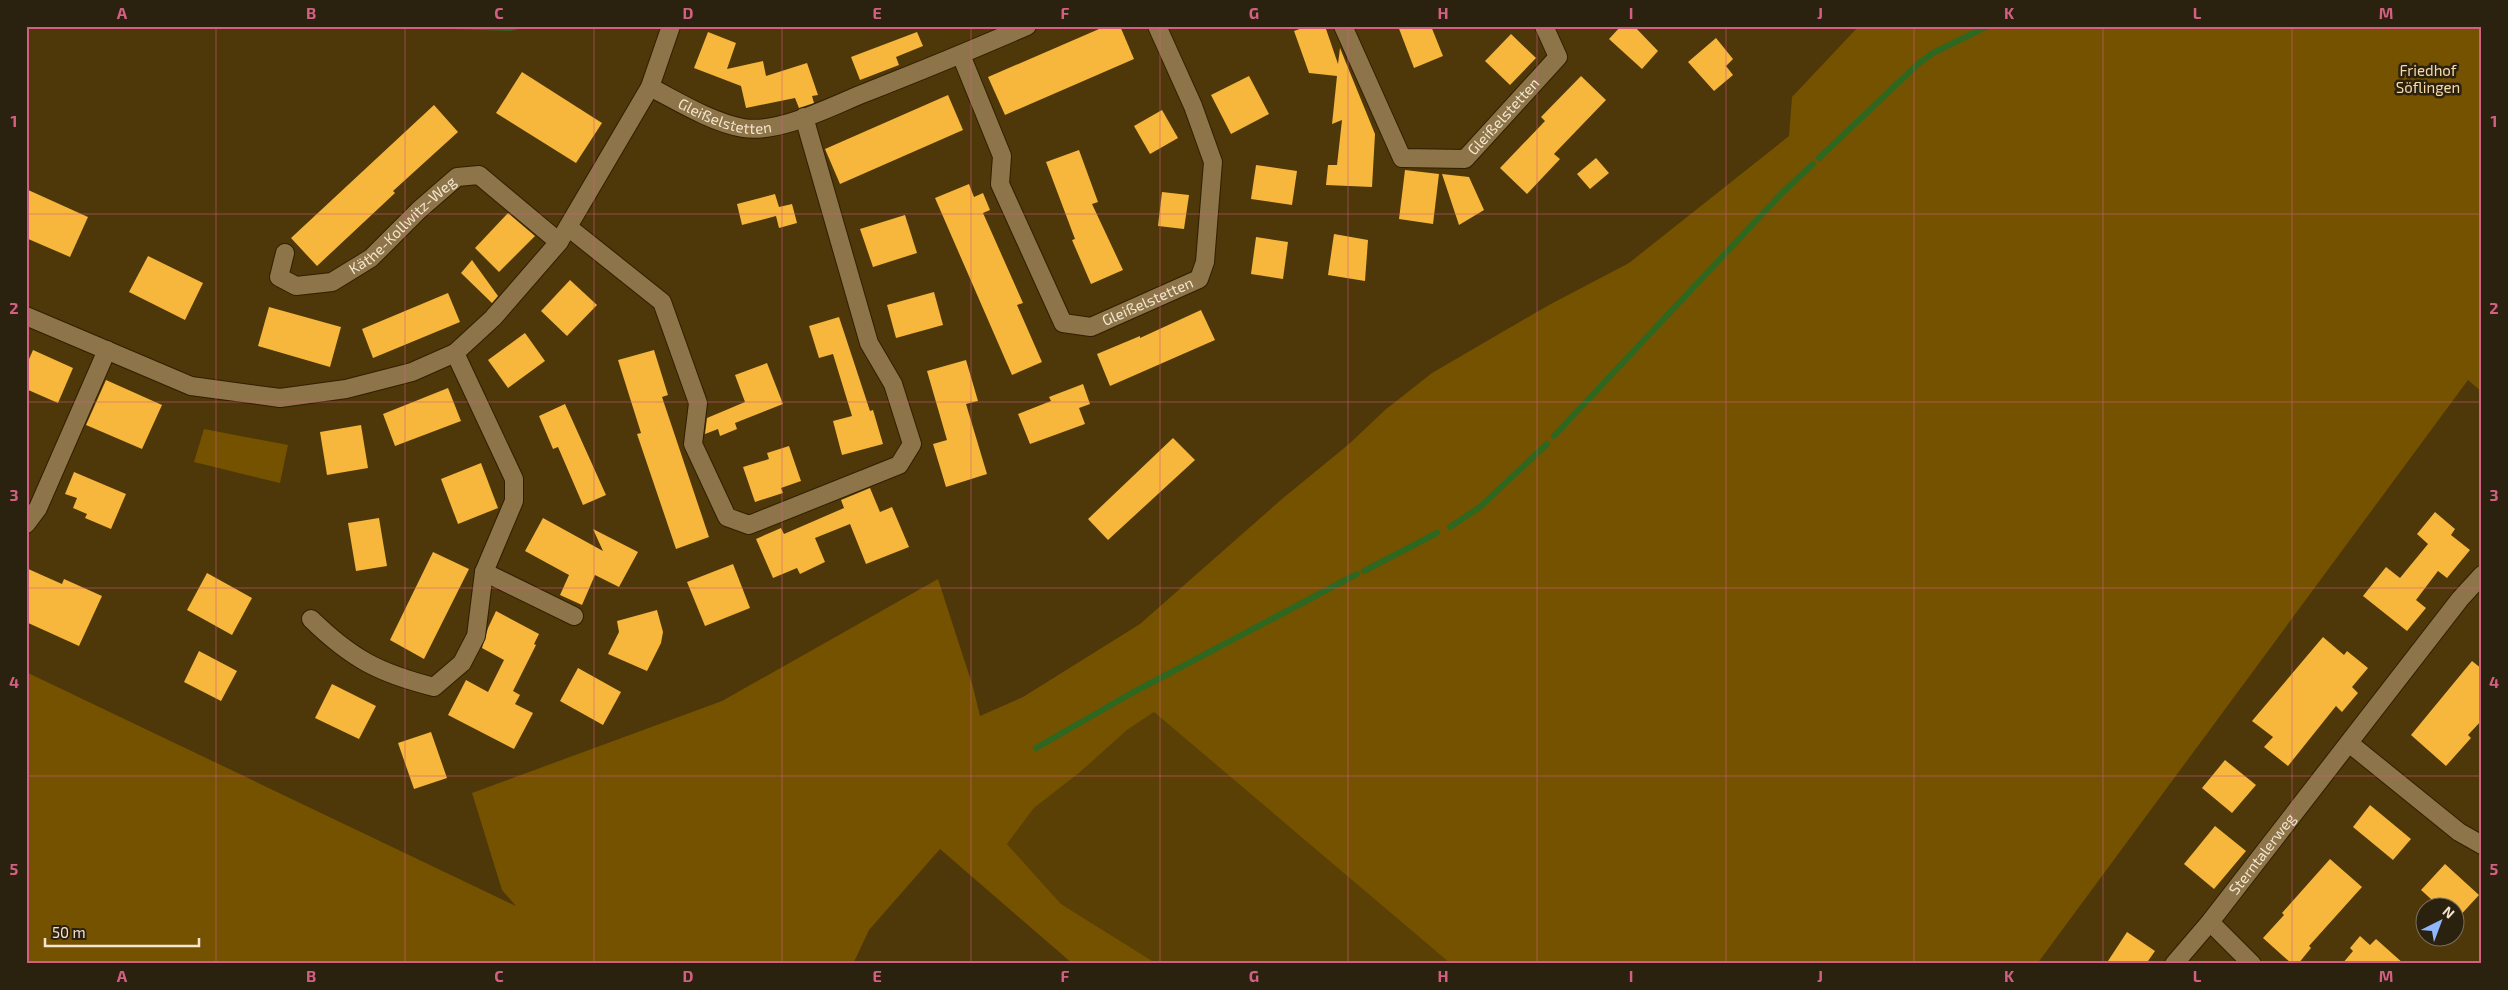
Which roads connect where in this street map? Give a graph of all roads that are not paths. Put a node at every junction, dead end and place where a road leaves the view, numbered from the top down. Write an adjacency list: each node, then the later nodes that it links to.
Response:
1 (671, 26): 7 (street)
2 (1027, 26): 6 (street, Gleißelstetten)
3 (1157, 26): 6 (street, Gleißelstetten)
4 (1343, 26): 5 (street, Gleißelstetten)
5 (1544, 26)
6 (961, 55): 8 (street, Gleißelstetten)
7 (650, 87): 8 (street, Gleißelstetten); 9 (street)
8 (804, 117): 9 (street, Käthe-Kollwitz-Weg)
9 (564, 234): 10 (street, Käthe-Kollwitz-Weg); 13 (street)
10 (285, 253)
11 (26, 316): 12 (street)
12 (107, 350): 13 (street); 14 (street)
13 (455, 353): 15 (street)
14 (26, 524)
15 (484, 572): 17 (street); 18 (street)
16 (2482, 575): 19 (street, Sterntalerweg)
17 (574, 616)
18 (311, 619)
19 (2349, 743): 20 (street); 21 (street, Sterntalerweg)
20 (2482, 845)
21 (2210, 922): 22 (street, Sterntalerweg); 23 (street)
22 (2174, 964)
23 (2252, 964)

